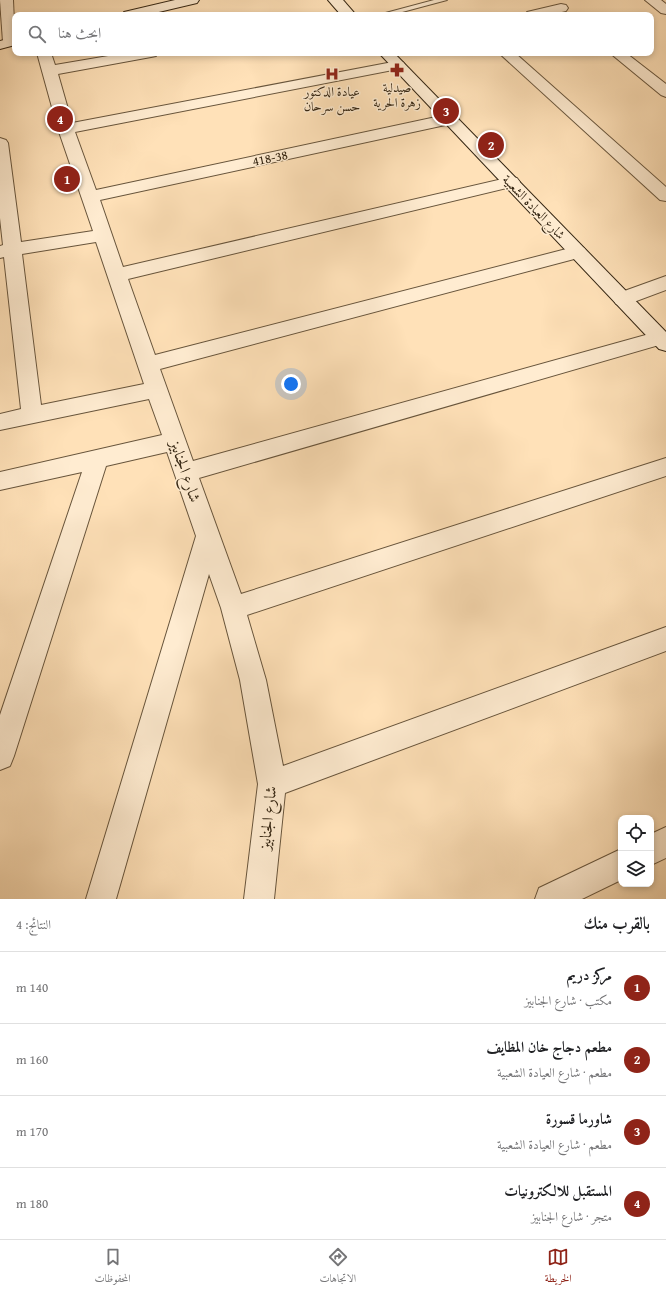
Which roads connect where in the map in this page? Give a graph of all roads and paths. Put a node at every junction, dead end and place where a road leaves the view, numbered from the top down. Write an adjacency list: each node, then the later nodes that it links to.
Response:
1 (6, 0): 12 (street)
2 (192, 0): 8 (street)
3 (335, 0): 9 (street)
4 (443, 0): 10 (lane)
5 (652, 0): 7 (street)
6 (561, 8): 11 (street)
7 (666, 10)
8 (142, 12)
9 (347, 12)
10 (394, 12)
11 (544, 12)
12 (4, 19): 13 (street)
13 (8, 43)
14 (116, 56): 18 (street)
15 (389, 56): 19 (street, شارع العيادة الشعبية)
16 (509, 56): 25 (street)
17 (621, 56): 20 (street)
18 (46, 62): 22 (street, شارع الجنابيز)
19 (398, 65): 21 (street, شارع العيادة الشعبية); 22 (street)
20 (666, 92)
21 (450, 119): 24 (street, شارع العيادة الشعبية); 26 (street, 418-38)
22 (66, 129): 26 (street, شارع الجنابيز)
23 (0, 143): 28 (street)
24 (511, 182): 29 (street, شارع العيادة الشعبية); 30 (street)
25 (666, 196)
26 (90, 197): 27 (street, شارع الجنابيز)
27 (103, 235): 28 (street); 30 (street, شارع الجنابيز)
28 (6, 251): 36 (street)
29 (578, 252): 32 (street, شارع العيادة الشعبية); 34 (street)
30 (117, 274): 34 (street, شارع الجنابيز)
31 (666, 283): 32 (street)
32 (623, 299): 33 (street, شارع العيادة الشعبية)
33 (663, 341): 41 (street)
34 (148, 365): 35 (street, شارع الجنابيز)
35 (157, 389): 36 (street); 38 (street, شارع الجنابيز)
36 (32, 416): 37 (street)
37 (0, 422)
38 (176, 441): 39 (street); 41 (street, شارع الجنابيز)
39 (97, 459): 42 (street); 46 (street)
40 (666, 467): 44 (street)
41 (186, 472): 43 (street, شارع الجنابيز)
42 (0, 481)
43 (208, 536): 44 (street, شارع الجنابيز); 51 (street)
44 (232, 608): 47 (street, شارع الجنابيز)
45 (666, 639): 47 (street)
46 (0, 756)
47 (272, 784): 52 (street, شارع الجنابيز)
48 (666, 842): 49 (street)
49 (654, 848)
50 (618, 865): 53 (street)
51 (101, 899)
52 (259, 899)
53 (550, 899)

